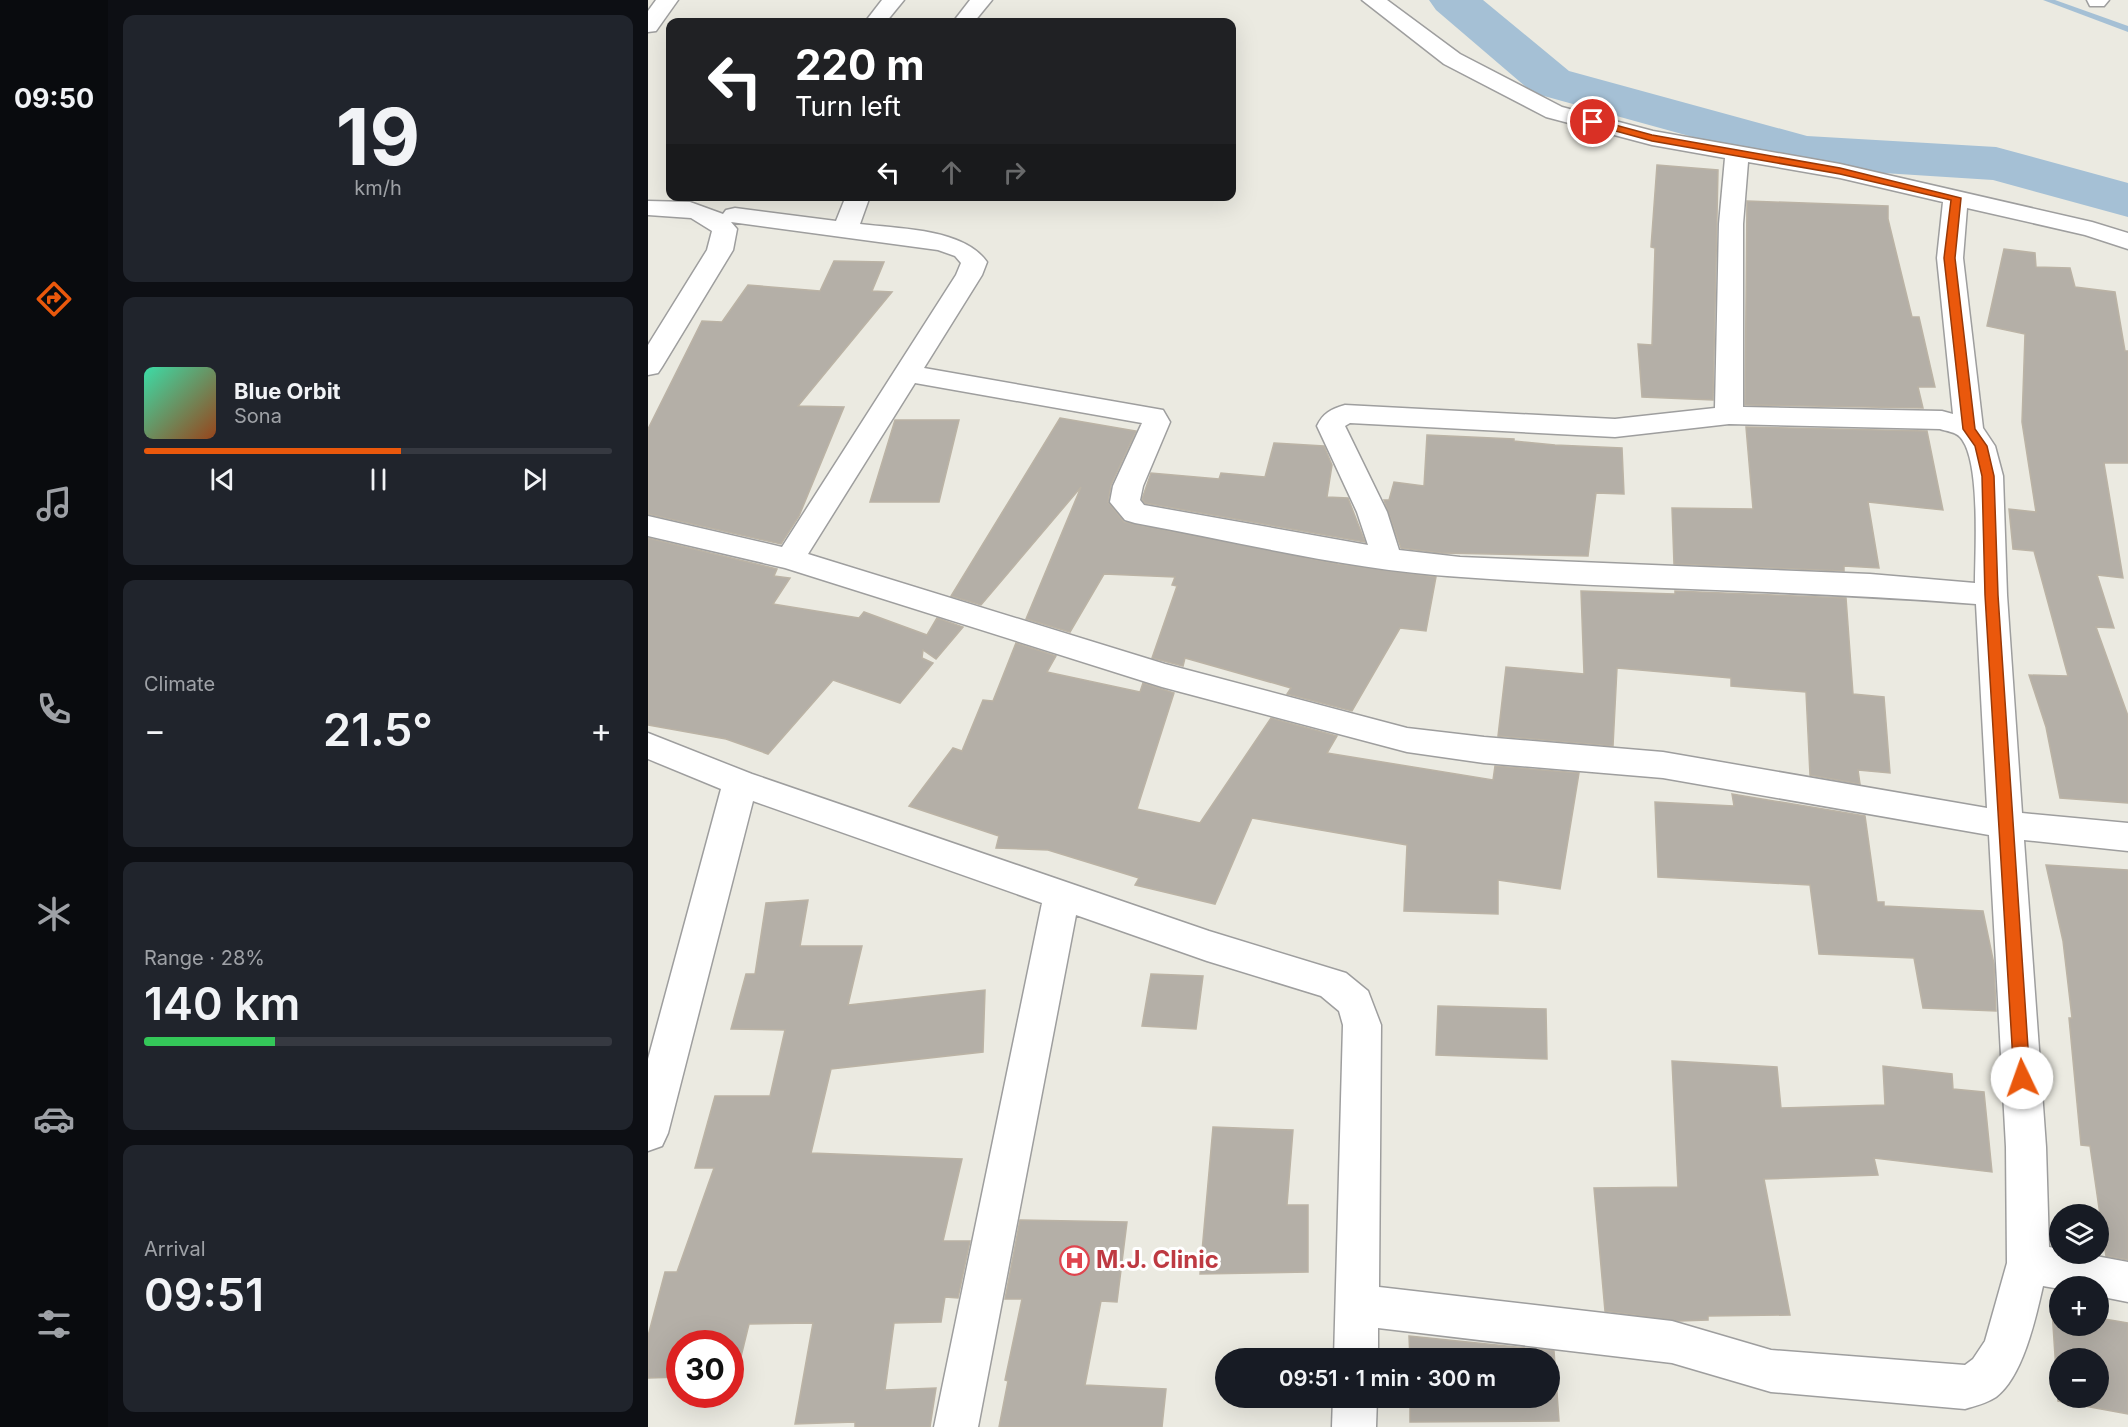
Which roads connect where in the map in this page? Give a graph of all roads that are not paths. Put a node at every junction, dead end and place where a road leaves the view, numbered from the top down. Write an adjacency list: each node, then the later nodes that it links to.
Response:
1 (667, 0): 7 (street)
2 (893, 0): 5 (street)
3 (981, 0): 6 (street)
4 (1373, 0): 8 (street)
5 (878, 18)
6 (966, 18)
7 (648, 26)
8 (1737, 153): 9 (street); 17 (street)
9 (1956, 198): 14 (street); 18 (street)
10 (856, 201): 13 (street)
11 (648, 208): 12 (street)
12 (736, 214): 13 (street); 15 (street)
13 (844, 230): 16 (street)
14 (2128, 242)
15 (648, 367)
16 (907, 373): 20 (street); 21 (street)
17 (1729, 415): 18 (street); 21 (street)
18 (1969, 429): 22 (street)
19 (648, 526): 20 (street)
20 (790, 559): 25 (street)
21 (1387, 559): 22 (street)
22 (1991, 595): 25 (street)
23 (648, 745): 24 (street)
24 (740, 783): 27 (street); 28 (street)
25 (2007, 825): 26 (street); 29 (street)
26 (2128, 837)
27 (1062, 895): 31 (street); 34 (street)
28 (648, 1133)
29 (2028, 1263): 30 (street); 31 (street)
30 (2128, 1282)
31 (1357, 1305): 32 (street)
32 (1356, 1348)
33 (1355, 1408): 35 (street)
34 (956, 1427)
35 (1354, 1427)

